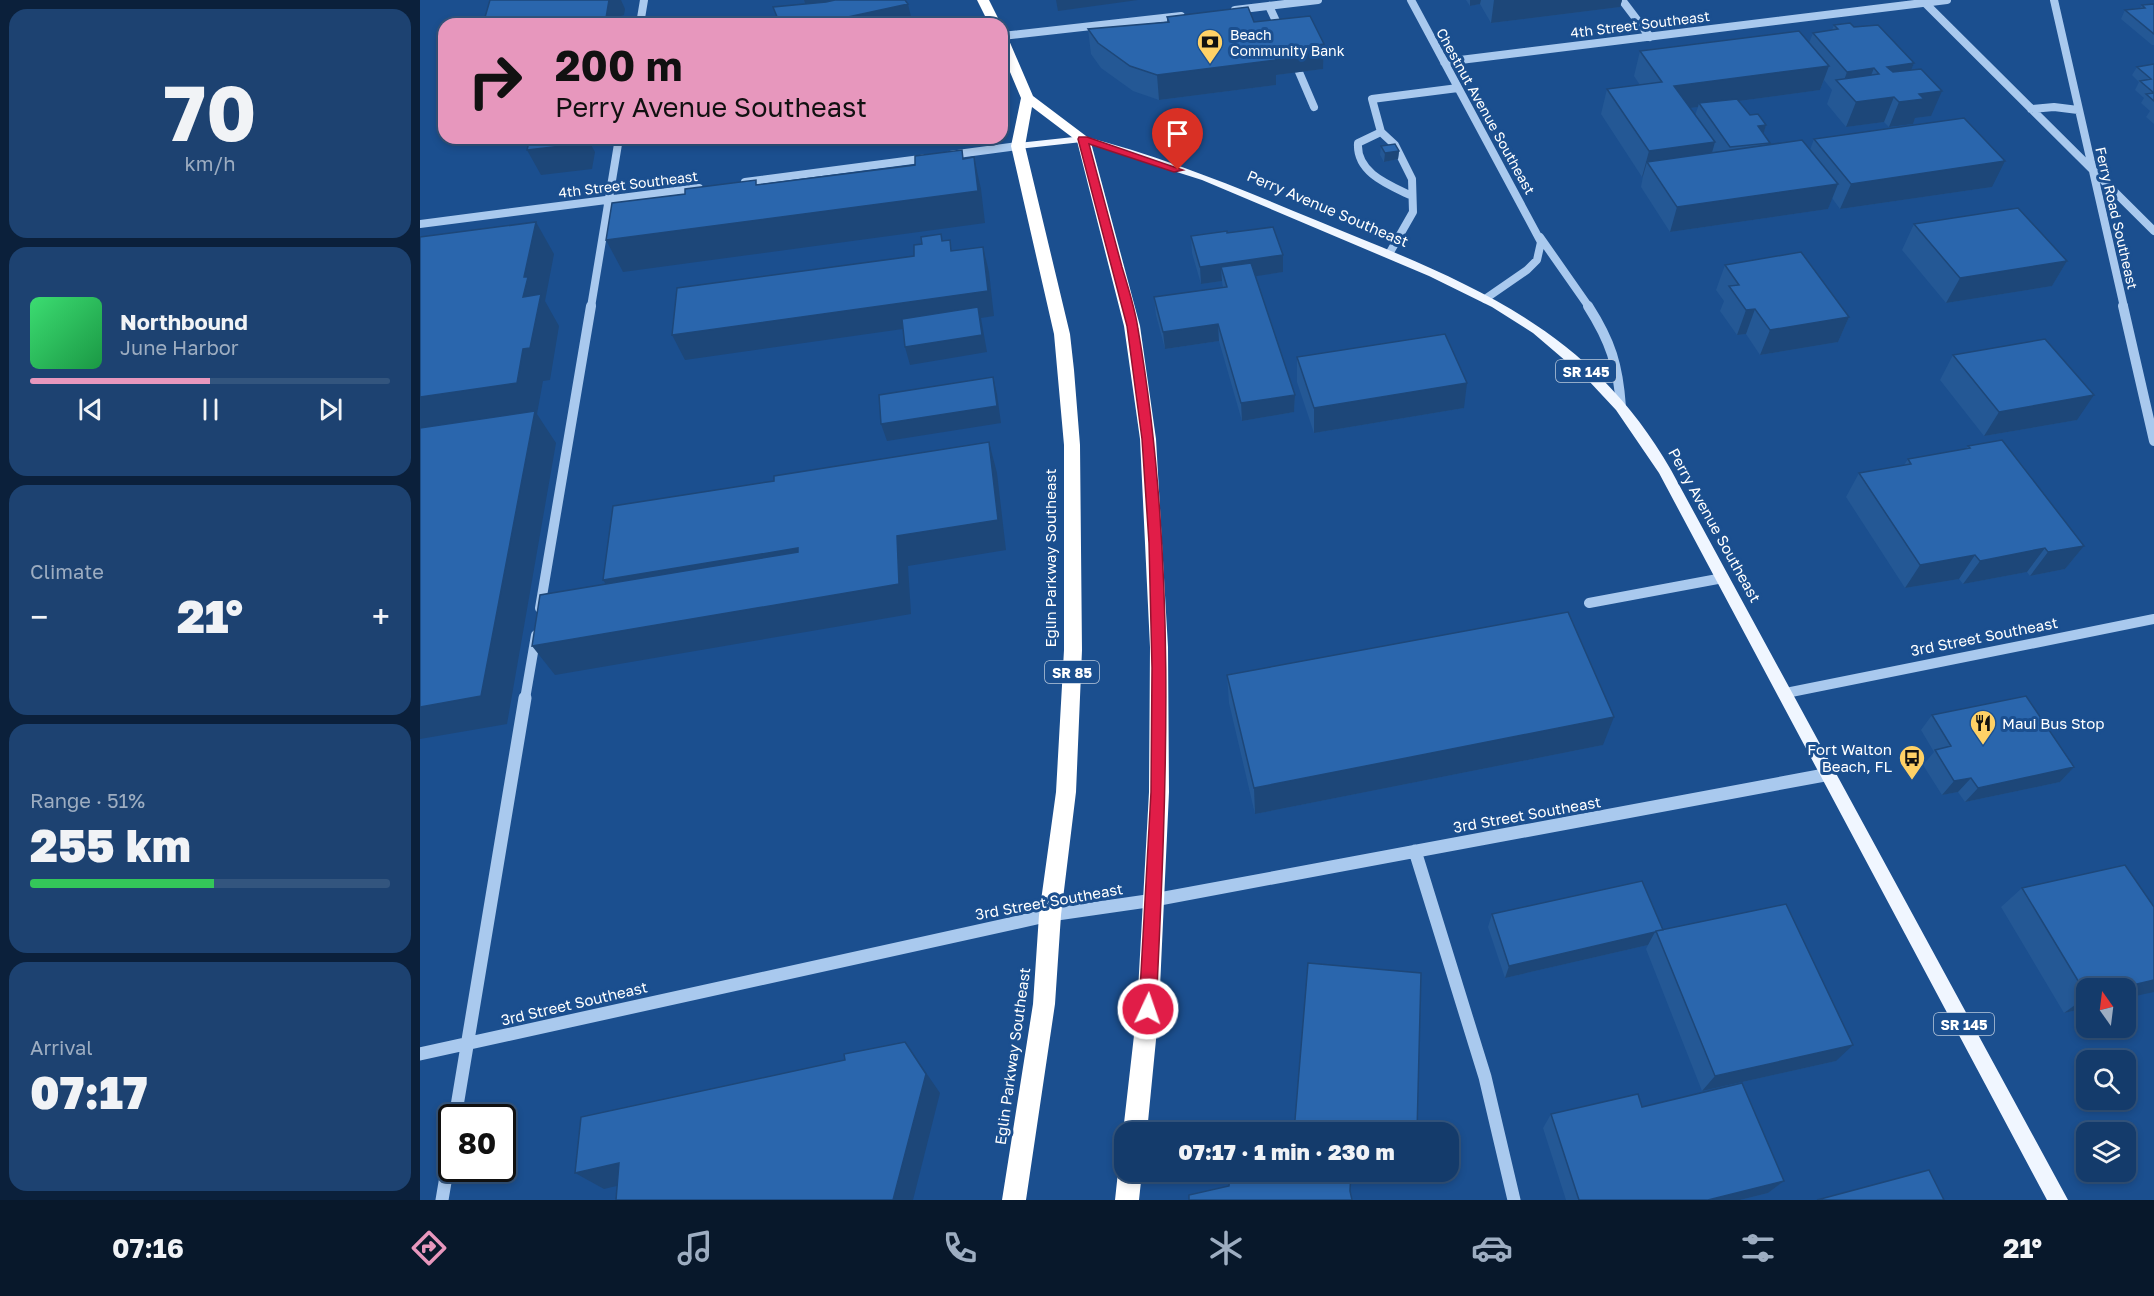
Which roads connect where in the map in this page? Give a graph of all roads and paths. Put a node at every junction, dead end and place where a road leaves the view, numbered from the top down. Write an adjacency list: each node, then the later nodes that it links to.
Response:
1 (644, 0): 12 (street)
2 (983, 0): 13 (highway)
3 (1318, 0): 9 (street)
4 (1411, 0): 18 (street, Chestnut Avenue Southeast)
5 (1622, 0): 15 (street)
6 (1947, 0): 8 (street, 4th Street Southeast)
7 (2054, 0): 24 (street, Ferry Road Southeast)
8 (1923, 1): 15 (street, 4th Street Southeast); 23 (street)
9 (1269, 6): 10 (street); 16 (street)
10 (1224, 11)
11 (1191, 15): 14 (street)
12 (641, 18)
13 (992, 18)
14 (1008, 36)
15 (1650, 37): 18 (street, 4th Street Southeast)
16 (1286, 44)
17 (1008, 52): 21 (highway)
18 (1444, 62): 20 (street, Chestnut Avenue Southeast)
19 (1299, 72): 22 (street)
20 (1458, 88): 25 (street); 38 (street, Chestnut Avenue Southeast)
21 (1027, 98): 26 (highway); 28 (highway, Eglin Parkway Southeast / SR 85)
22 (1314, 107)
23 (2031, 109): 24 (street); 31 (street)
24 (2078, 110): 31 (street, Ferry Road Southeast)
25 (1381, 132): 34 (street); 34 (street)
26 (1083, 139): 28 (main road); 39 (main road, Perry Avenue Southeast / SR 145); 49 (highway)
27 (618, 144): 35 (street)
28 (1018, 146): 29 (street); 50 (highway, Eglin Parkway Southeast / SR 85)
29 (944, 156)
30 (932, 157): 32 (street)
31 (2091, 169): 37 (street); 42 (street, Ferry Road Southeast)
32 (736, 183)
33 (713, 187): 35 (street, 4th Street Southeast)
34 (1412, 196): 39 (street)
35 (608, 200): 36 (street, 4th Street Southeast); 51 (street)
36 (420, 224)
37 (2154, 231)
38 (1539, 235): 40 (street); 41 (street, Chestnut Avenue Southeast)
39 (1389, 254): 40 (main road, Perry Avenue Southeast / SR 145)
40 (1485, 299): 41 (main road, Perry Avenue Southeast / SR 145)
41 (1621, 407): 43 (main road, Perry Avenue Southeast / SR 145)
42 (2154, 441)
43 (1723, 578): 44 (street); 46 (main road, Perry Avenue Southeast / SR 145)
44 (1589, 603)
45 (2154, 619): 46 (street, 3rd Street Southeast)
46 (1786, 693): 47 (main road, Perry Avenue Southeast / SR 145)
47 (1830, 774): 48 (street, 3rd Street Southeast); 61 (main road, Perry Avenue Southeast / SR 145)
48 (1415, 851): 49 (street, 3rd Street Southeast); 60 (street)
49 (1154, 900): 50 (street, 3rd Street Southeast); 54 (highway)
50 (1050, 915): 51 (street, 3rd Street Southeast); 58 (highway, Eglin Parkway Southeast / SR 85)
51 (468, 1043): 52 (street, 3rd Street Southeast); 53 (street)
52 (420, 1054)
53 (457, 1104)
54 (1136, 1122)
55 (445, 1182): 57 (street)
56 (1129, 1182): 59 (highway)
57 (442, 1200)
58 (1014, 1200)
59 (1127, 1200)
60 (1514, 1200)
61 (2058, 1200)

